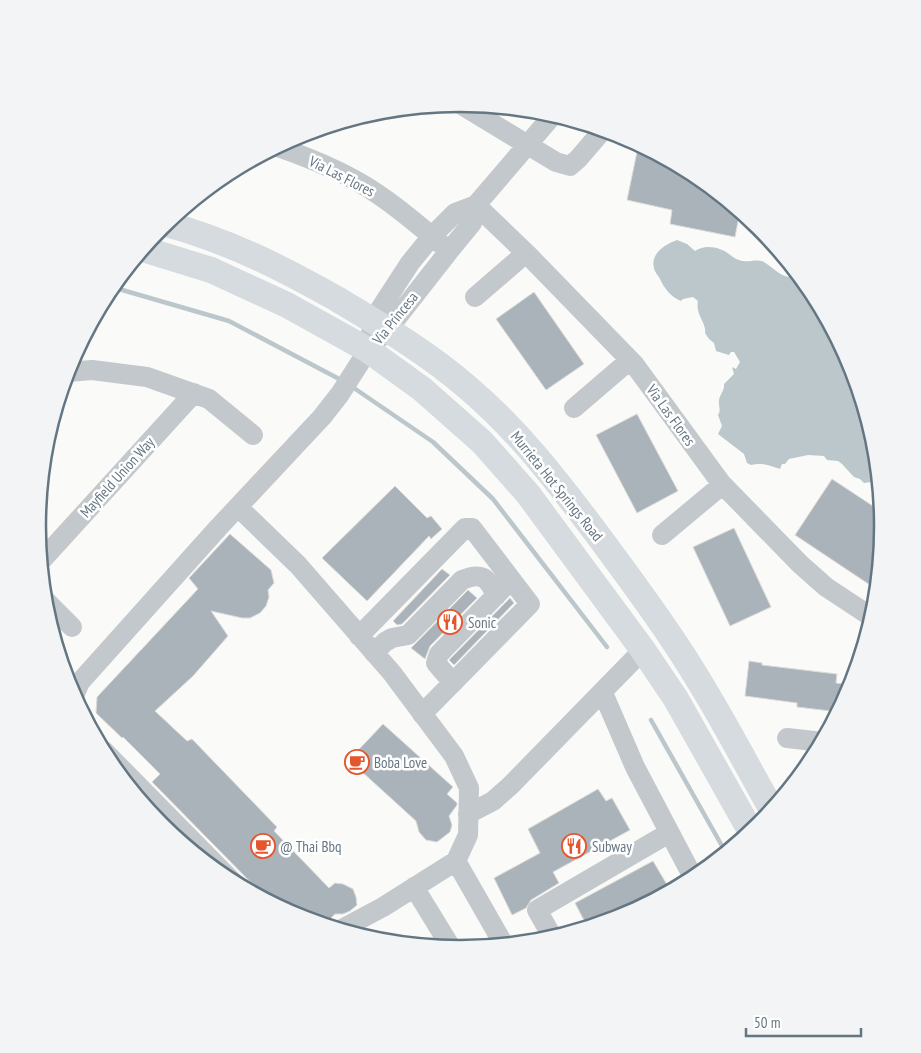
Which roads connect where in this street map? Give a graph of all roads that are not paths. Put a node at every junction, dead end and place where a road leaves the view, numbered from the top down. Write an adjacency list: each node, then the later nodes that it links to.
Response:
1 (474, 112): 4 (street)
2 (547, 121): 4 (street, Via Princesa)
3 (598, 136): 4 (street)
4 (527, 145): 6 (street, Via Princesa)
5 (288, 150): 8 (street, Via Las Flores)
6 (476, 206): 8 (street, Via Princesa); 10 (street, Via Princesa); 11 (street, Via Las Flores)
7 (175, 227): 13 (main road, Murrieta Hot Springs Road)
8 (432, 236): 10 (street, Via Las Flores); 13 (street, Via Princesa)
9 (151, 251): 14 (main road, Murrieta Hot Springs Road)
10 (449, 251): 13 (street, Via Princesa)
11 (526, 253): 12 (street); 15 (street, Via Las Flores)
12 (475, 297)
13 (380, 325): 14 (street, Via Princesa); 39 (main road, Murrieta Hot Springs Road)
14 (362, 360): 21 (street, Via Princesa); 30 (main road, Murrieta Hot Springs Road)
15 (630, 360): 18 (street); 20 (street, Via Las Flores)
16 (77, 371): 17 (street)
17 (194, 394): 19 (street); 23 (street, Mayfield Union Way)
18 (574, 408)
19 (253, 435)
20 (722, 485): 22 (street); 27 (street, Via Las Flores)
21 (238, 507): 29 (street); 33 (street, Via Princesa)
22 (662, 534)
23 (47, 554)
24 (512, 580): 25 (street); 29 (street); 32 (street)
25 (496, 596): 31 (street); 32 (street)
26 (55, 610): 28 (street)
27 (866, 613)
28 (72, 627)
29 (359, 636): 31 (street)
30 (643, 650): 34 (street); 41 (main road, Murrieta Hot Springs Road)
31 (374, 653): 35 (street)
32 (453, 683): 35 (street)
33 (78, 686)
34 (603, 693): 40 (street); 42 (street)
35 (422, 714): 40 (street)
36 (787, 738): 37 (street)
37 (815, 741)
38 (134, 781): 43 (street)
39 (768, 804)
40 (468, 814): 44 (street)
41 (748, 824)
42 (669, 833): 45 (street); 48 (street)
43 (200, 849)
44 (456, 860): 46 (street); 49 (street)
45 (690, 872)
46 (414, 887): 47 (street); 50 (street)
47 (348, 926)
48 (549, 931)
49 (500, 939)
50 (447, 941)

